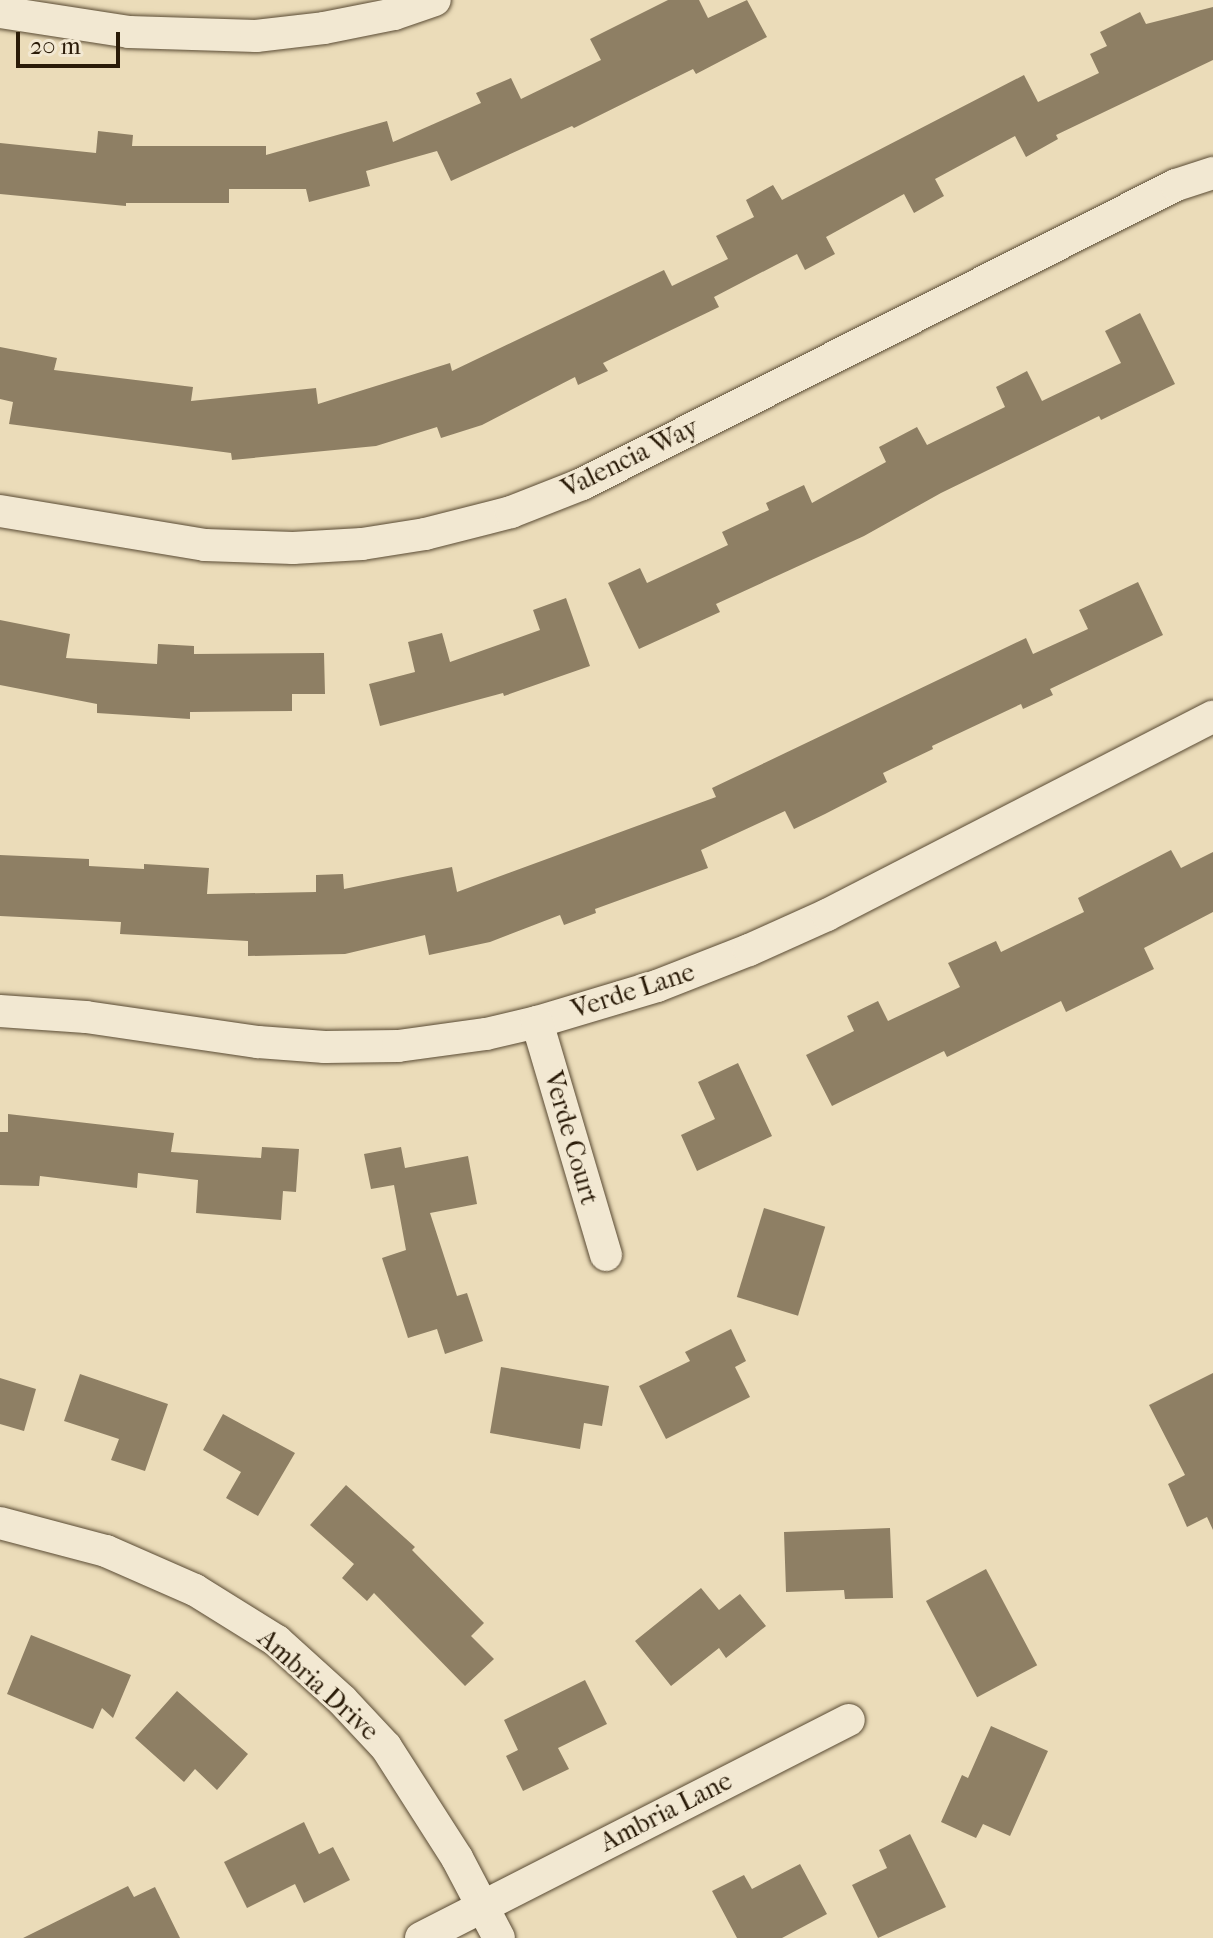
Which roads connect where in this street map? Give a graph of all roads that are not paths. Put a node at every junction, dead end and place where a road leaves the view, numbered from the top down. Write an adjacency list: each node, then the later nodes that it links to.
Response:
1 (435, 0): 2 (street)
2 (0, 12)
3 (1213, 173): 4 (street, Valencia Way)
4 (0, 511)
5 (1213, 717): 7 (street, Verde Lane)
6 (0, 1011): 7 (street, Verde Lane)
7 (537, 1022): 8 (street, Verde Court)
8 (606, 1255)
9 (0, 1523): 11 (street, Ambria Drive)
10 (849, 1720): 11 (street, Ambria Lane)
11 (482, 1904): 12 (street, Ambria Lane); 13 (street, Ambria Drive)
12 (421, 1938)
13 (499, 1938)

